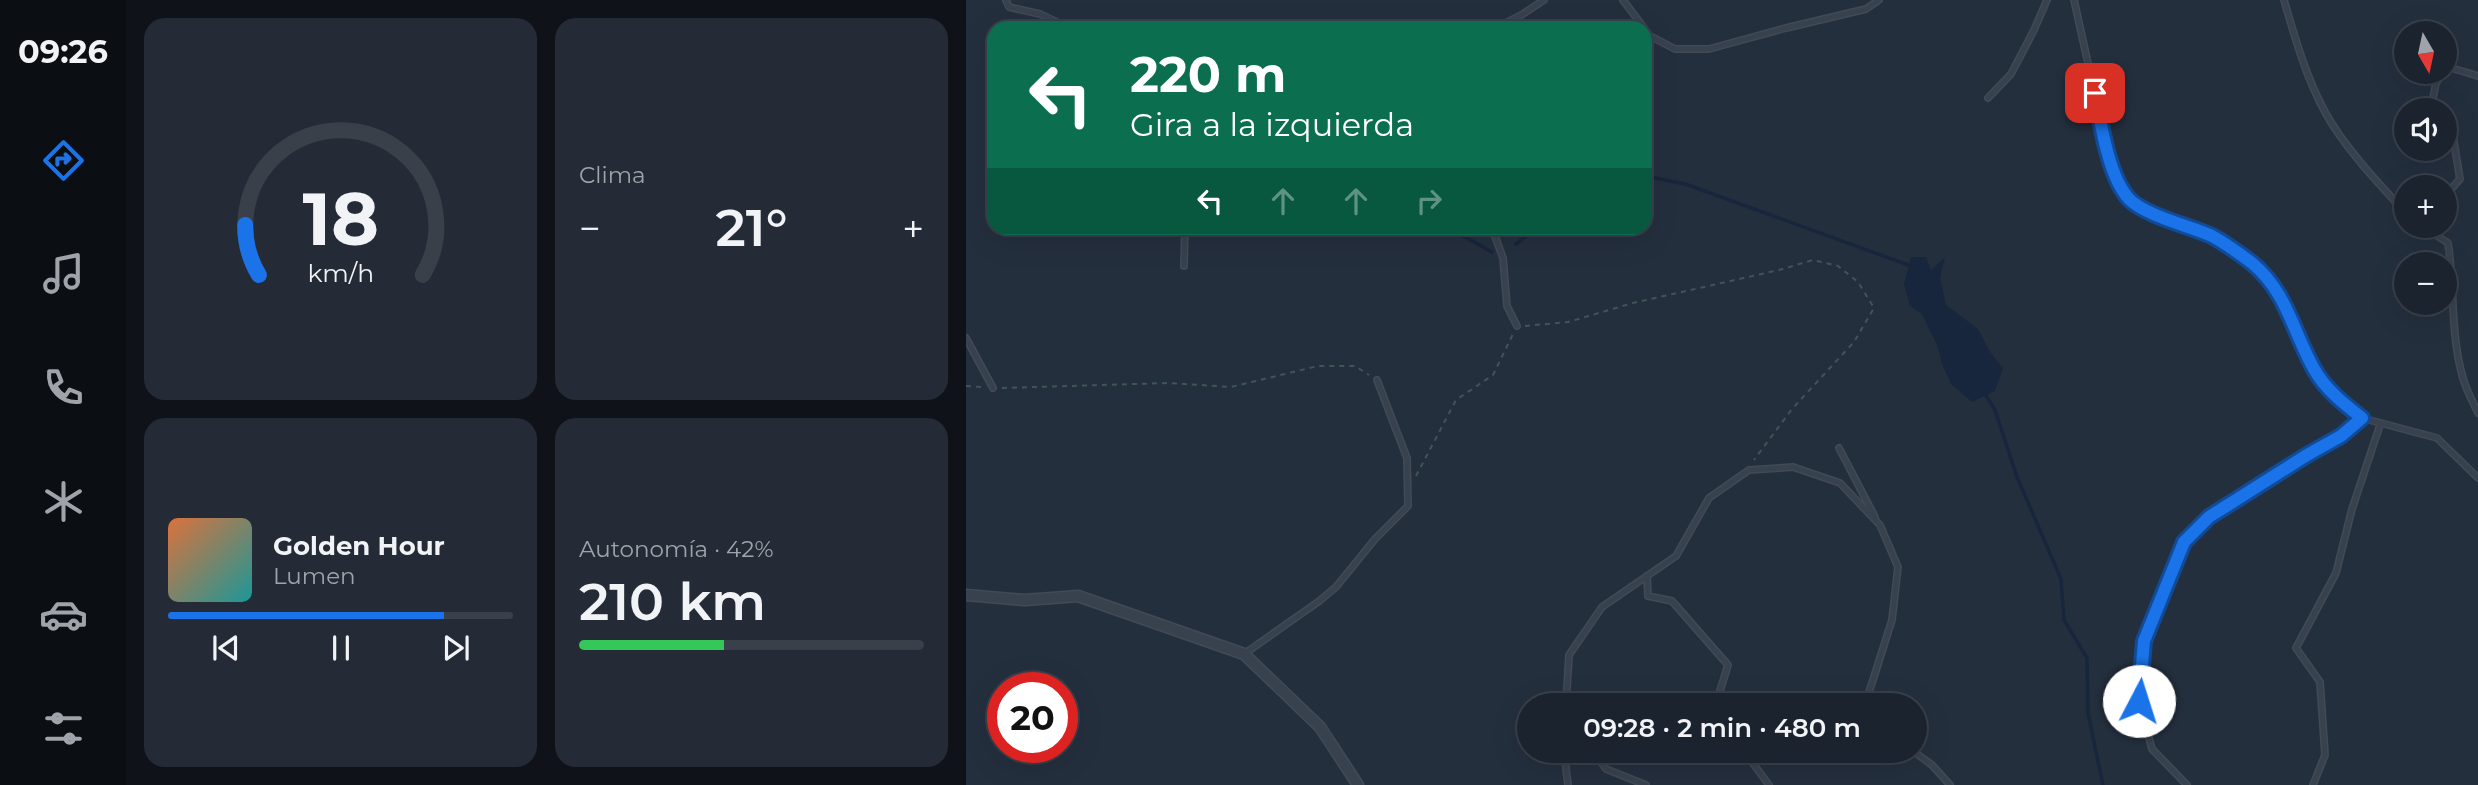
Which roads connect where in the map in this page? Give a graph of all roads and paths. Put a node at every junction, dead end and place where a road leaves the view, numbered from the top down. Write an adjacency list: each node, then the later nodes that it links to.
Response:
1 (1006, 0): 8 (lane)
2 (1544, 0): 9 (lane)
3 (1623, 0): 10 (lane)
4 (1879, 0): 11 (lane)
5 (2046, 0): 14 (lane)
6 (2074, 0): 28 (lane)
7 (2284, 0): 17 (lane)
8 (1055, 21)
9 (1511, 21)
10 (1638, 21)
11 (1652, 37)
12 (2457, 70): 13 (lane)
13 (2478, 76)
14 (1989, 98)
15 (2457, 161): 16 (lane)
16 (2457, 182)
17 (2394, 200)
18 (1185, 235): 21 (lane)
19 (1495, 235): 22 (lane)
20 (2440, 238): 27 (lane)
21 (1184, 266)
22 (1517, 326): 31 (path); 33 (path)
23 (966, 338): 26 (lane)
24 (1377, 380): 26 (path); 33 (lane)
25 (966, 386): 26 (path)
26 (993, 388)
27 (2478, 413)
28 (2362, 418): 29 (lane); 50 (lane)
29 (2380, 425): 32 (lane); 51 (lane)
30 (1839, 448): 34 (lane)
31 (1745, 473): 34 (lane); 35 (lane)
32 (2478, 478)
33 (1408, 493): 37 (lane)
34 (1880, 525): 40 (lane)
35 (1647, 576): 38 (lane); 39 (lane)
36 (966, 595): 37 (street)
37 (1244, 654): 45 (street)
38 (1567, 693)
39 (1719, 693)
40 (1869, 693)
41 (1927, 761): 49 (lane)
42 (1566, 763): 46 (lane)
43 (1601, 763): 47 (lane)
44 (1753, 763): 48 (lane)
45 (1358, 785)
46 (1569, 785)
47 (1646, 785)
48 (1769, 785)
49 (1950, 785)
50 (2187, 785)
51 (2313, 785)

